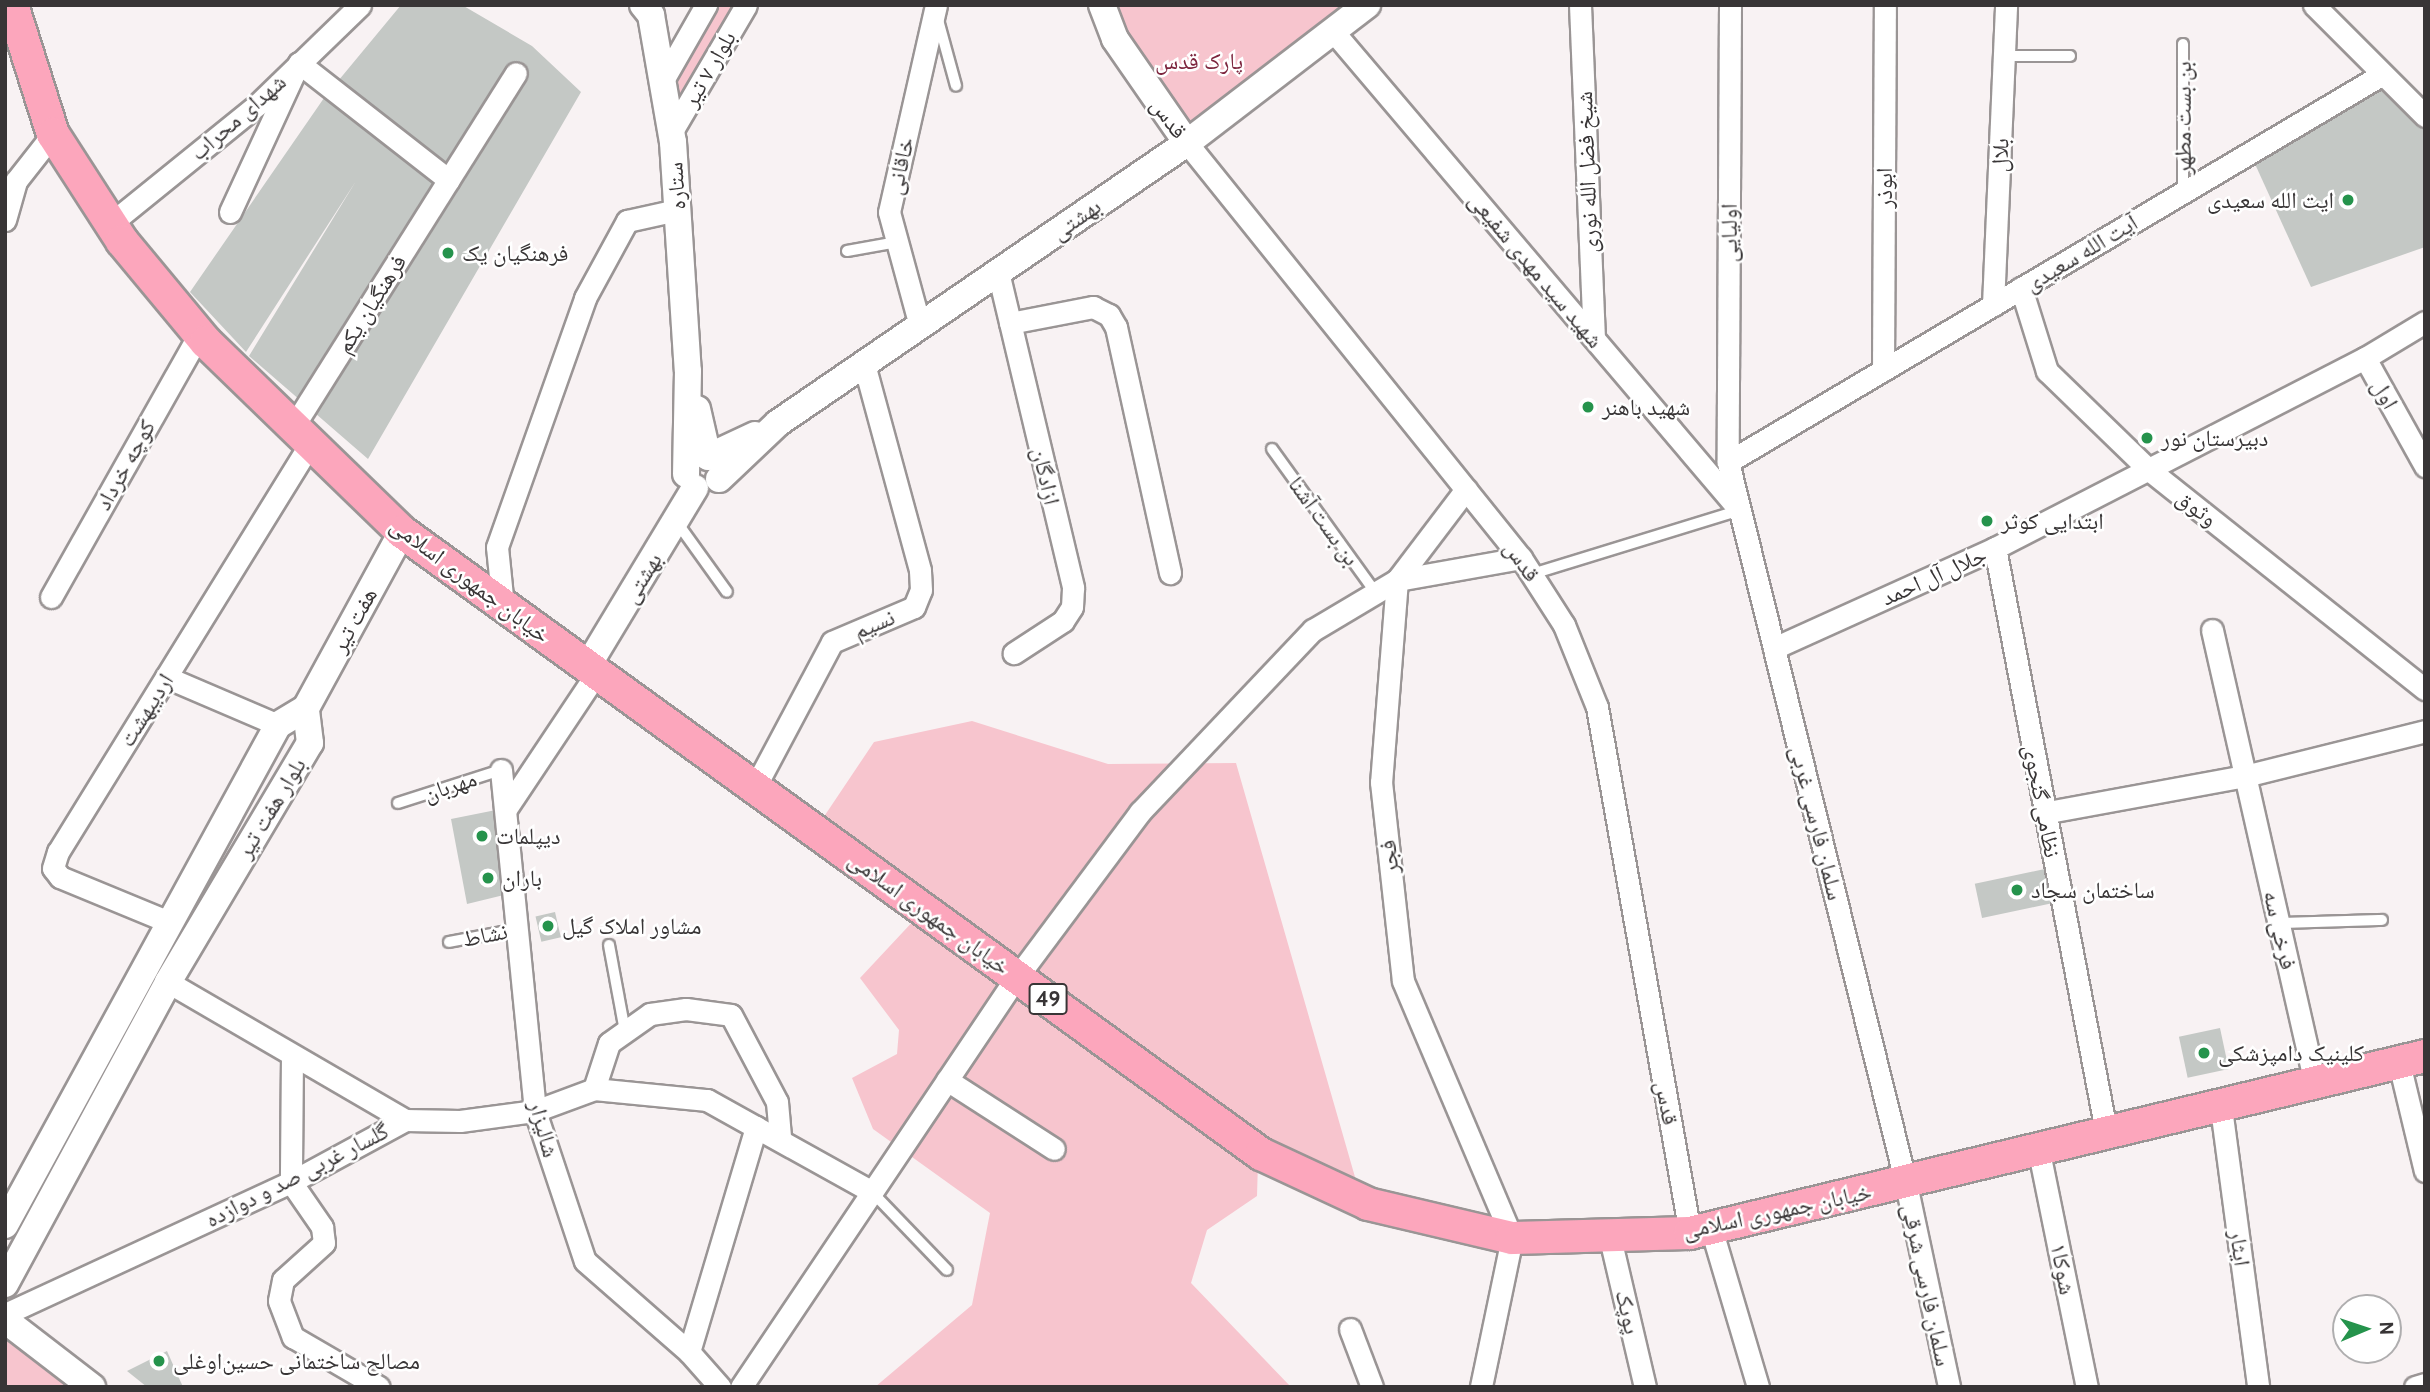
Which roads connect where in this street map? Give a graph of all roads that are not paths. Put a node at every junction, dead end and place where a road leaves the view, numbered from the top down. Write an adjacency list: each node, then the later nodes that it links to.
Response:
1 (360, 5): 18 (street, شهدای محراب)
2 (643, 5): 21 (street, ستاره)
3 (706, 5): 21 (street, بلوار ۷ تیر)
4 (746, 5): 24 (street, بلوار ۷ تیر)
5 (1102, 5): 26 (street, قدس)
6 (1580, 5): 42 (street, شیخ فضل الله نوری)
7 (1730, 5): 48 (street, اولیایی)
8 (1885, 5): 45 (street, ابوذر)
9 (2006, 5): 16 (street, بلال)
10 (2314, 5): 20 (street)
11 (1362, 7): 14 (street, بهشتی)
12 (935, 8): 22 (lane); 33 (street, خاقانی)
13 (11, 21): 25 (main road, خیابان جمهوری اسلامی / 49)
14 (1332, 30): 26 (street, بهشتی); 42 (street, شهید سید مهدی شفیعی)
15 (2183, 44): 28 (lane, بن بست مطهر)
16 (2004, 56): 17 (lane); 37 (street, بلال)
17 (2070, 56)
18 (299, 63): 27 (street); 30 (street); 32 (street, شهدای محراب)
19 (516, 73): 27 (street, فرهنگیان یکم)
20 (2381, 75): 23 (street); 28 (street, آیت الله سعیدی)
21 (662, 82): 24 (street, ستاره)
22 (956, 86)
23 (2425, 116)
24 (671, 133): 29 (street, ستاره)
25 (53, 134): 31 (street); 32 (main road, خیابان جمهوری اسلامی / 49)
26 (1186, 143): 35 (street, بهشتی); 52 (street, قدس)
27 (449, 180): 46 (street, فرهنگیان یکم)
28 (2183, 192): 36 (street, آیت الله سعیدی)
29 (677, 210): 51 (street, ستاره); 63 (street)
30 (230, 212)
31 (5, 220)
32 (110, 224): 41 (main road, خیابان جمهوری اسلامی / 49)
33 (897, 242): 34 (lane); 40 (street, خاقانی)
34 (847, 251)
35 (998, 272): 39 (street, ازادگان); 40 (street, بهشتی)
36 (2021, 288): 37 (street, آیت الله سعیدی); 50 (street, وثوق)
37 (1993, 305): 45 (street, آیت الله سعیدی)
38 (2425, 322): 43 (street, جلال آل احمد)
39 (1010, 323): 58 (street); 66 (street, ازادگان)
40 (920, 326): 44 (street, بهشتی)
41 (199, 334): 46 (main road, خیابان جمهوری اسلامی / 49); 62 (street, کوچه خرداد)
42 (1594, 338): 53 (street, شهید سید مهدی شفیعی)
43 (2365, 358): 49 (street, اول); 50 (street, جلال آل احمد)
44 (864, 364): 51 (street, بهشتی); 75 (street, نسیم)
45 (1883, 370): 48 (street, آیت الله سعیدی)
46 (301, 436): 55 (main road, خیابان جمهوری اسلامی / 49); 68 (street, اردیبهشت)
47 (1272, 449): 61 (lane, بن بست آشنا)
48 (1728, 462): 53 (street, سلمان فارسی غربی)
49 (2425, 466)
50 (2148, 469): 56 (street, جلال آل احمد); 69 (street, وثوق)
51 (702, 475): 54 (street, بهشتی)
52 (1466, 489): 57 (street, قدس); 59 (street)
53 (1740, 510): 57 (lane); 65 (street, سلمان فارسی غربی)
54 (676, 520): 60 (lane); 67 (street, بهشتی)
55 (402, 532): 63 (main road, خیابان جمهوری اسلامی / 49); 70 (street, هفت تیر)
56 (1995, 548): 65 (street, جلال آل احمد); 78 (street, نظامی گنجوی)
57 (1527, 566): 59 (street); 106 (street, قدس)
58 (1170, 573)
59 (1397, 580): 61 (street); 107 (street, فجر)
60 (727, 592)
61 (1376, 593): 85 (street)
62 (51, 597)
63 (503, 606): 67 (main road, خیابان جمهوری اسلامی / 49)
64 (2213, 630): 74 (street, فرخی سه)
65 (1774, 648): 103 (street, سلمان فارسی غربی)
66 (1014, 653)
67 (591, 670): 75 (main road, خیابان جمهوری اسلامی / 49); 77 (street)
68 (166, 677): 71 (street); 80 (street, اردیبهشت)
69 (2425, 689)
70 (306, 708): 71 (street, بلوار هفت تیر); 86 (street, بلوار هفت تیر)
71 (278, 725): 80 (street, بلوار هفت تیر)
72 (2425, 731): 74 (street)
73 (501, 770): 76 (lane, مهربان); 77 (street, شالیزار)
74 (2245, 776): 78 (street); 81 (street, فرخی سه)
75 (755, 787): 85 (main road, خیابان جمهوری اسلامی / 49)
76 (398, 803)
77 (506, 809): 82 (street, شالیزار)
78 (2043, 813): 97 (street, نظامی گنجوی)
79 (2382, 920): 81 (lane)
80 (169, 922): 105 (street, بلوار هفت تیر)
81 (2279, 923): 91 (street, فرخی سه)
82 (521, 928): 83 (lane, نشاط); 94 (street, شالیزار)
83 (450, 942)
84 (609, 945): 87 (lane)
85 (1017, 976): 90 (street); 107 (main road, خیابان جمهوری اسلامی / 49)
86 (168, 982): 88 (street); 110 (street, بلوار هفت تیر)
87 (625, 1031): 92 (street); 98 (street)
88 (292, 1055): 95 (street); 102 (street)
89 (2412, 1059): 91 (main road, خیابان جمهوری اسلامی / 49); 101 (street)
90 (947, 1080): 99 (street); 104 (street)
91 (2315, 1084): 93 (main road, خیابان جمهوری اسلامی / 49)
92 (594, 1088): 94 (street, گلسار غربی صد و دوازده); 96 (street, گلسار غربی صد و دوازده)
93 (2221, 1108): 97 (main road, خیابان جمهوری اسلامی / 49); 126 (street, ایثار)
94 (535, 1111): 95 (street, گلسار غربی صد و دوازده); 114 (street, شالیزار)
95 (405, 1120): 102 (street, گلسار غربی صد و دوازده)
96 (756, 1127): 98 (street, گلسار غربی صد و دوازده); 114 (street)
97 (2107, 1136): 100 (main road, خیابان جمهوری اسلامی / 49)
98 (780, 1140): 104 (street, گلسار غربی صد و دوازده)
99 (1054, 1149)
100 (2039, 1152): 103 (main road, خیابان جمهوری اسلامی / 49); 125 (street, شوکا۱)
101 (2425, 1171)
102 (291, 1182): 111 (street, گلسار غربی صد و دوازده); 118 (street)
103 (1906, 1184): 106 (main road, خیابان جمهوری اسلامی / 49); 124 (street, سلمان فارسی شرقی)
104 (872, 1192): 109 (lane); 120 (street)
105 (5, 1225)
106 (1701, 1230): 108 (main road, خیابان جمهوری اسلامی / 49); 123 (street)
107 (1512, 1238): 108 (main road, خیابان جمهوری اسلامی / 49); 116 (street)
108 (1610, 1238): 122 (street, پوپک)
109 (947, 1270)
110 (5, 1284)
111 (5, 1314)
112 (5, 1320): 117 (street)
113 (1350, 1329): 121 (street)
114 (689, 1352): 119 (street, شالیزار)
115 (2425, 1384): 127 (street)
116 (1477, 1386)
117 (92, 1387)
118 (379, 1387)
119 (720, 1387)
120 (741, 1387)
121 (1372, 1387)
122 (1645, 1387)
123 (1758, 1387)
124 (1949, 1387)
125 (2087, 1387)
126 (2258, 1387)
127 (2415, 1387)

